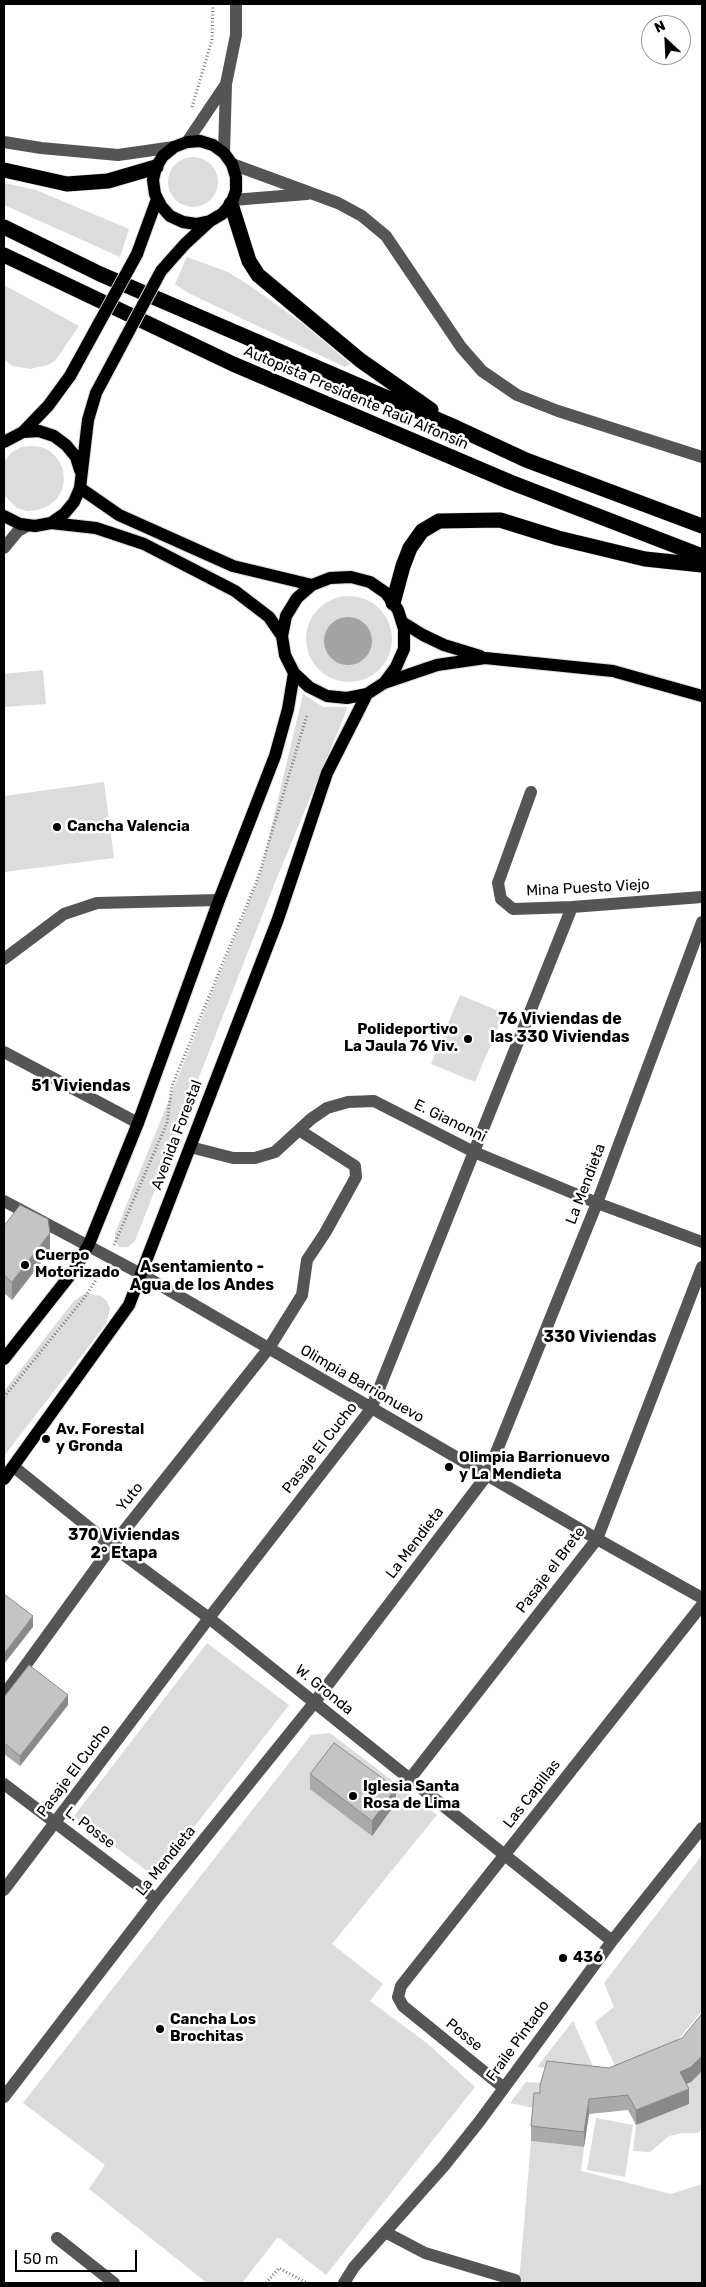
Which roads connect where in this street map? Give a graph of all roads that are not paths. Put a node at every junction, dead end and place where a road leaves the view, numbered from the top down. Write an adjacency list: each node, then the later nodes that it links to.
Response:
1 (236, 4): 2 (street)
2 (226, 84): 4 (street); 6 (street)
3 (4, 142): 5 (street)
4 (187, 142): 5 (main road); 6 (main road)
5 (174, 147): 8 (main road)
6 (224, 153): 7 (main road)
7 (232, 164): 10 (street); 12 (main road)
8 (156, 168): 9 (highway); 11 (main road)
9 (4, 170)
10 (311, 193): 12 (street); 19 (street)
11 (157, 199): 13 (main road); 17 (main road, bridge)
12 (232, 202): 13 (main road); 16 (highway)
13 (210, 221): 20 (main road, bridge)
14 (4, 226): 16 (highway, Autopista Presidente Raúl Alfonsín)
15 (4, 255): 27 (highway, Autopista Presidente Raúl Alfonsín)
16 (457, 428): 25 (highway, Autopista Presidente Raúl Alfonsín)
17 (23, 432): 18 (main road); 20 (main road)
18 (4, 442)
19 (702, 457)
20 (80, 472): 21 (main road)
21 (80, 488): 23 (main road); 29 (main road)
22 (4, 516): 24 (main road)
23 (51, 523): 24 (main road); 32 (main road)
24 (27, 526): 26 (street)
25 (702, 526)
26 (4, 548)
27 (702, 556)
28 (702, 565): 30 (highway)
29 (312, 585): 30 (main road); 32 (main road)
30 (393, 603): 31 (main road)
31 (402, 622): 33 (main road); 35 (main road)
32 (282, 636): 34 (main road)
33 (485, 658): 35 (main road); 37 (main road)
34 (294, 673): 36 (main road); 40 (main road)
35 (384, 683): 36 (main road)
36 (366, 694): 47 (main road, Avenida Forestal)
37 (702, 696)
38 (531, 792): 41 (street, Mina Puesto Viejo)
39 (702, 898): 41 (street, Mina Puesto Viejo)
40 (219, 900): 43 (street); 45 (main road)
41 (572, 907): 48 (street, Pasaje El Cucho)
42 (702, 922): 50 (street, La Mendieta)
43 (4, 959)
44 (4, 1052): 45 (street)
45 (138, 1123): 52 (main road)
46 (299, 1130): 47 (street, E. Gianonni); 48 (street, E. Gianonni); 55 (street, Yuto)
47 (190, 1147): 54 (main road, Avenida Forestal)
48 (474, 1152): 50 (street, E. Gianonni); 57 (street, Pasaje El Cucho)
49 (4, 1202): 52 (street, Olimpia Barrionuevo)
50 (597, 1202): 51 (street, E. Gianonni); 59 (street, La Mendieta)
51 (702, 1242)
52 (89, 1244): 54 (street, Olimpia Barrionuevo); 56 (main road)
53 (702, 1267): 61 (street, Pasaje el Brete)
54 (141, 1274): 55 (street, Olimpia Barrionuevo); 58 (main road, Avenida Forestal)
55 (269, 1348): 57 (street, Olimpia Barrionuevo); 62 (street, Yuto)
56 (4, 1359)
57 (371, 1408): 59 (street, Olimpia Barrionuevo); 65 (street, Pasaje El Cucho)
58 (14, 1467): 60 (main road, Avenida Forestal); 62 (street, W. Gronda)
59 (487, 1475): 61 (street, Olimpia Barrionuevo); 67 (street, La Mendieta)
60 (4, 1480)
61 (597, 1539): 63 (street, Olimpia Barrionuevo); 68 (street, Pasaje el Brete)
62 (112, 1546): 65 (street, W. Gronda); 66 (street, Yuto)
63 (702, 1598)
64 (702, 1605): 72 (street, Las Capillas)
65 (209, 1618): 67 (street, W. Gronda); 70 (street, Pasaje El Cucho)
66 (4, 1695)
67 (314, 1703): 68 (street, W. Gronda); 74 (street, La Mendieta)
68 (410, 1780): 72 (street, W. Gronda)
69 (4, 1784): 70 (street, L. Posse)
70 (56, 1822): 73 (street, Pasaje El Cucho); 74 (street, L. Posse)
71 (702, 1828): 75 (street, Fraile Pintado)
72 (505, 1854): 75 (street, W. Gronda); 76 (street, Las Capillas)
73 (4, 1890)
74 (156, 1899): 78 (street, La Mendieta)
75 (612, 1941): 77 (street, Fraile Pintado)
76 (403, 2006): 77 (street, Posse)
77 (504, 2088): 79 (street, Fraile Pintado)
78 (4, 2097)
79 (385, 2232): 81 (street); 83 (street, Fraile Pintado)
80 (57, 2238): 82 (street)
81 (515, 2280)
82 (114, 2283)
83 (344, 2283)

